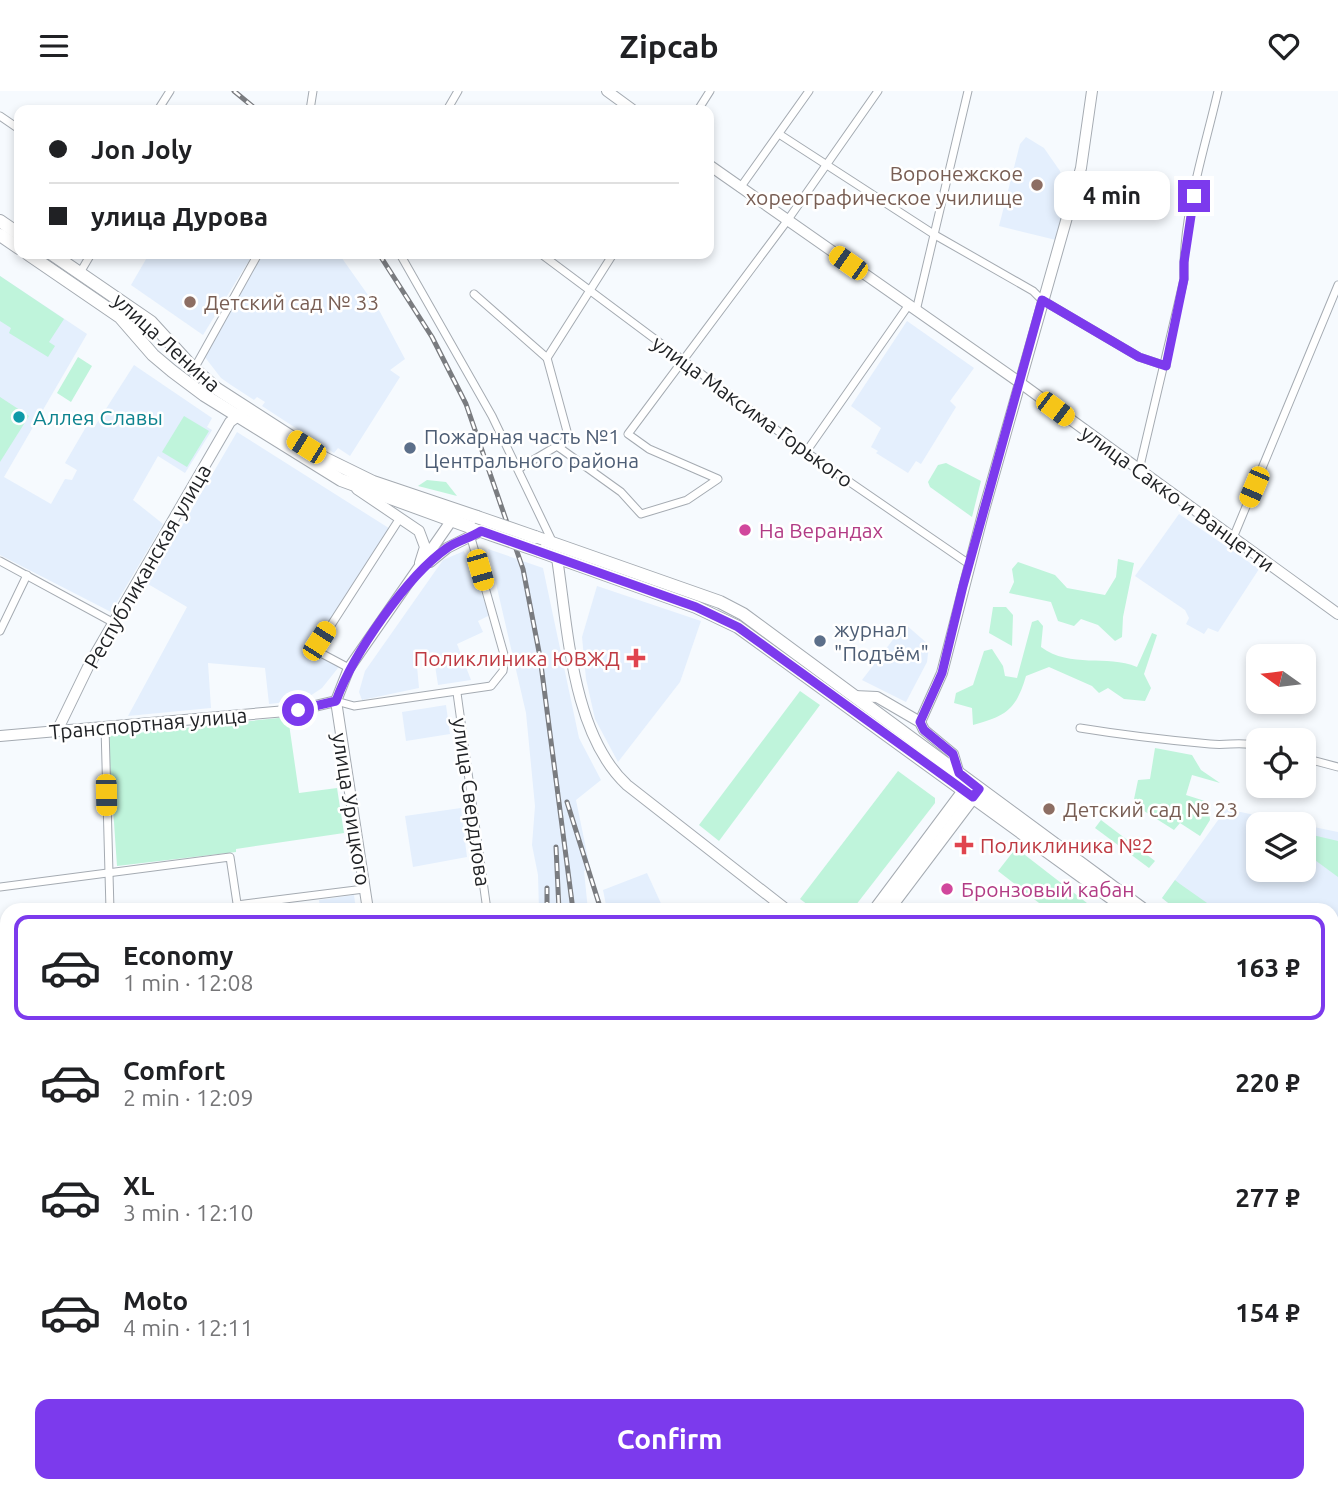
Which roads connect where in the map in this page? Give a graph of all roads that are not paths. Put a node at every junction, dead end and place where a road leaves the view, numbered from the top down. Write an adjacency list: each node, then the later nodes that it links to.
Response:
1 (607, 91): 7 (street)
2 (809, 91): 8 (street)
3 (878, 91): 9 (street)
4 (968, 91): 13 (street)
5 (1092, 91): 25 (street)
6 (1217, 91): 29 (street)
7 (626, 105)
8 (779, 134): 9 (street); 11 (street)
9 (824, 166): 12 (street); 13 (street)
10 (714, 169): 11 (street, улица Сакко и Ванцетти)
11 (740, 188): 12 (street, улица Сакко и Ванцетти)
12 (787, 221): 26 (street, улица Сакко и Ванцетти); 28 (street)
13 (935, 235): 25 (street); 26 (street)
14 (35, 259): 32 (main road, улица Ленина)
15 (61, 259): 21 (main road, улица Ленина)
16 (88, 259): 21 (street)
17 (255, 259): 30 (street)
18 (403, 259): 35 (street)
19 (548, 259): 23 (street, улица Максима Горького)
20 (610, 259): 23 (street)
21 (81, 271): 30 (main road, улица Ленина)
22 (1338, 285): 41 (street)
23 (589, 290): 27 (street); 28 (street, улица Максима Горького)
24 (474, 294): 27 (street)
25 (1042, 300): 29 (street); 31 (street)
26 (912, 309): 31 (street, улица Сакко и Ванцетти); 34 (street)
27 (547, 358): 33 (street)
28 (684, 362): 33 (street); 34 (street, улица Максима Горького)
29 (1166, 366): 36 (street)
30 (194, 369): 32 (main road, улица Ленина)
31 (1019, 382): 36 (street, улица Сакко и Ванцетти); 45 (street)
32 (242, 412): 37 (main road, улица Ленина); 38 (main road, улица Ленина); 49 (street, Республиканская улица)
33 (561, 448): 35 (street)
34 (806, 452): 45 (street, улица Максима Горького)
35 (518, 469): 42 (street)
36 (1139, 470): 41 (street, улица Сакко и Ванцетти)
37 (352, 486): 38 (main road, улица Ленина); 39 (street, улица Ленина)
38 (455, 516): 40 (main road, улица Ленина); 42 (main road, улица Ленина, bridge); 46 (street)
39 (400, 518): 46 (street, улица Ленина); 51 (street)
40 (476, 534): 43 (main road, улица Ленина, bridge); 46 (street); 52 (street)
41 (1233, 538): 48 (street, улица Сакко и Ванцетти)
42 (553, 543): 53 (main road, улица Ленина)
43 (557, 558): 64 (main road, улица Ленина); 73 (street)
44 (0, 561): 47 (street)
45 (969, 564): 55 (street)
46 (417, 573): 51 (street)
47 (27, 576): 49 (street); 50 (street)
48 (1338, 614)
49 (114, 623): 58 (street, Республиканская улица)
50 (0, 631)
51 (349, 668): 54 (street)
52 (457, 693): 54 (street); 72 (street, улица Свердлова)
53 (854, 696): 55 (street); 63 (main road, улица Ленина)
54 (336, 701): 56 (street, Транспортная улица); 67 (street, улица Урицкого)
55 (920, 722): 63 (street)
56 (105, 727): 58 (street, Транспортная улица); 65 (street)
57 (1080, 728): 60 (street)
58 (57, 731): 59 (street, Транспортная улица)
59 (0, 736)
60 (1246, 742)
61 (1316, 761): 62 (street)
62 (1338, 767)
63 (959, 773): 64 (main road, улица Ленина)
64 (972, 790): 74 (main road); 75 (main road); 76 (main road); 77 (main road)
65 (107, 872): 66 (street); 68 (street); 69 (street)
66 (0, 887)
67 (365, 889): 70 (street); 71 (street, улица Урицкого)
68 (109, 903)
69 (237, 903)
70 (271, 903)
71 (367, 903)
72 (486, 903)
73 (778, 903)
74 (881, 903)
75 (893, 903)
76 (1119, 903)
77 (1134, 903)

